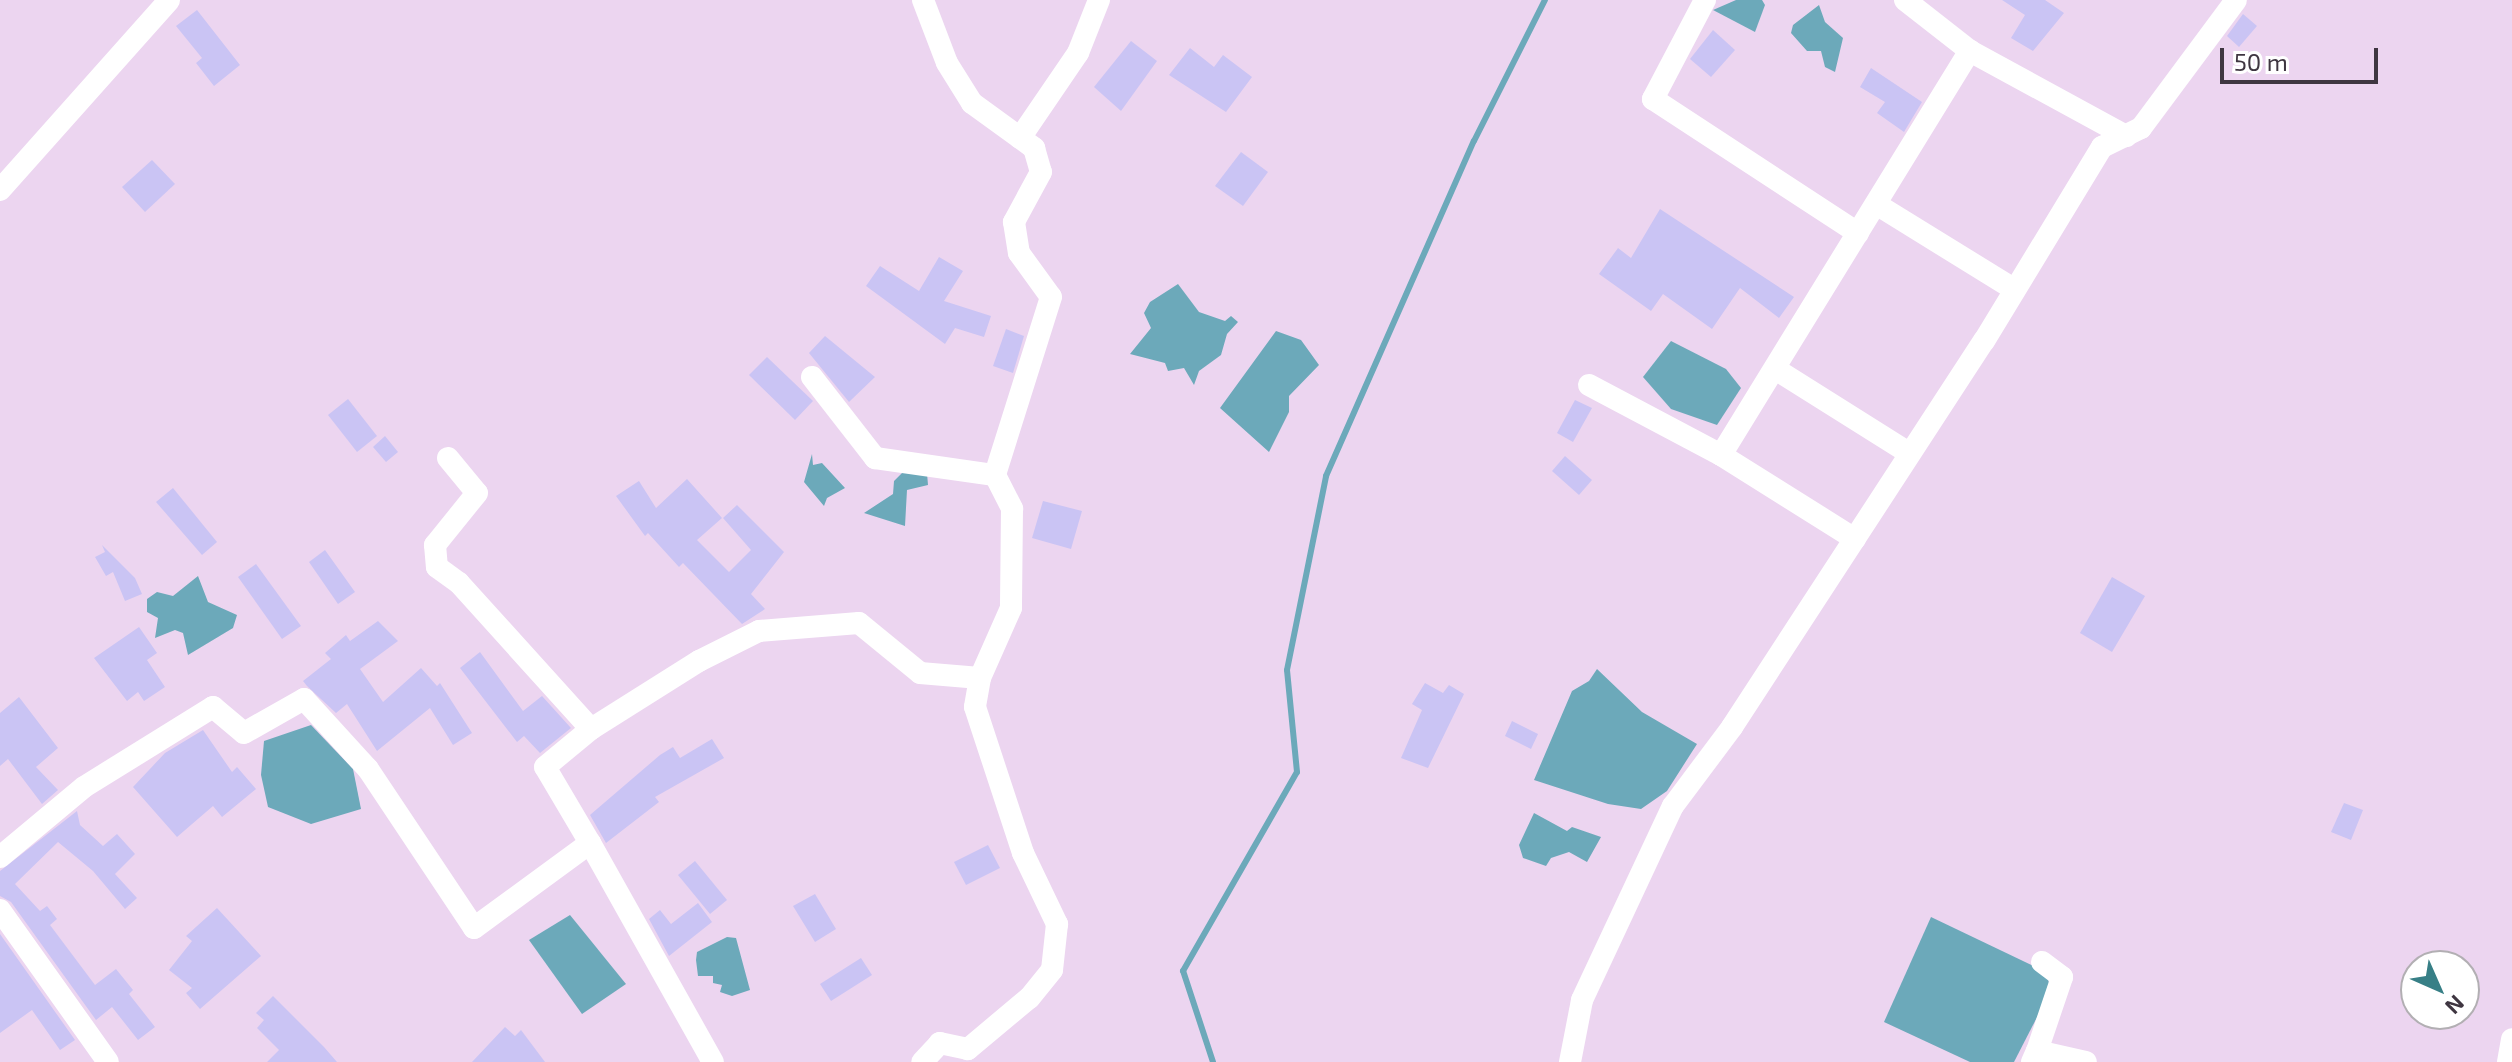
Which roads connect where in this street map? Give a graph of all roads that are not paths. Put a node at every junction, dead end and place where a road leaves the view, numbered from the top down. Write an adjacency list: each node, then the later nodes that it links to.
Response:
1 (169, 0): 10 (street)
2 (923, 0): 9 (street)
3 (1099, 0): 9 (street)
4 (1705, 0): 12 (street)
5 (1905, 0): 7 (street)
6 (2236, 0): 8 (street)
7 (1970, 51): 8 (street); 11 (street)
8 (2126, 136): 13 (street)
9 (1020, 138): 20 (street)
10 (0, 190)
11 (1876, 204): 12 (street); 13 (street)
12 (1858, 233): 14 (street)
13 (2015, 290): 17 (street)
14 (1777, 370): 17 (street); 18 (street)
15 (812, 377): 20 (street)
16 (1589, 385): 18 (street)
17 (1907, 452): 21 (street)
18 (1721, 455): 21 (street)
19 (448, 458): 23 (street)
20 (995, 475): 22 (street)
21 (1855, 539): 33 (street)
22 (980, 678): 23 (street); 32 (street)
23 (591, 729): 24 (street)
24 (590, 843): 25 (street); 31 (street)
25 (0, 857)
26 (0, 910): 30 (street)
27 (2042, 962): 29 (street)
28 (2512, 1039): 35 (street)
29 (2035, 1056): 34 (street)
30 (108, 1062)
31 (713, 1062)
32 (922, 1062)
33 (1570, 1062)
34 (2086, 1062)
35 (2508, 1062)

